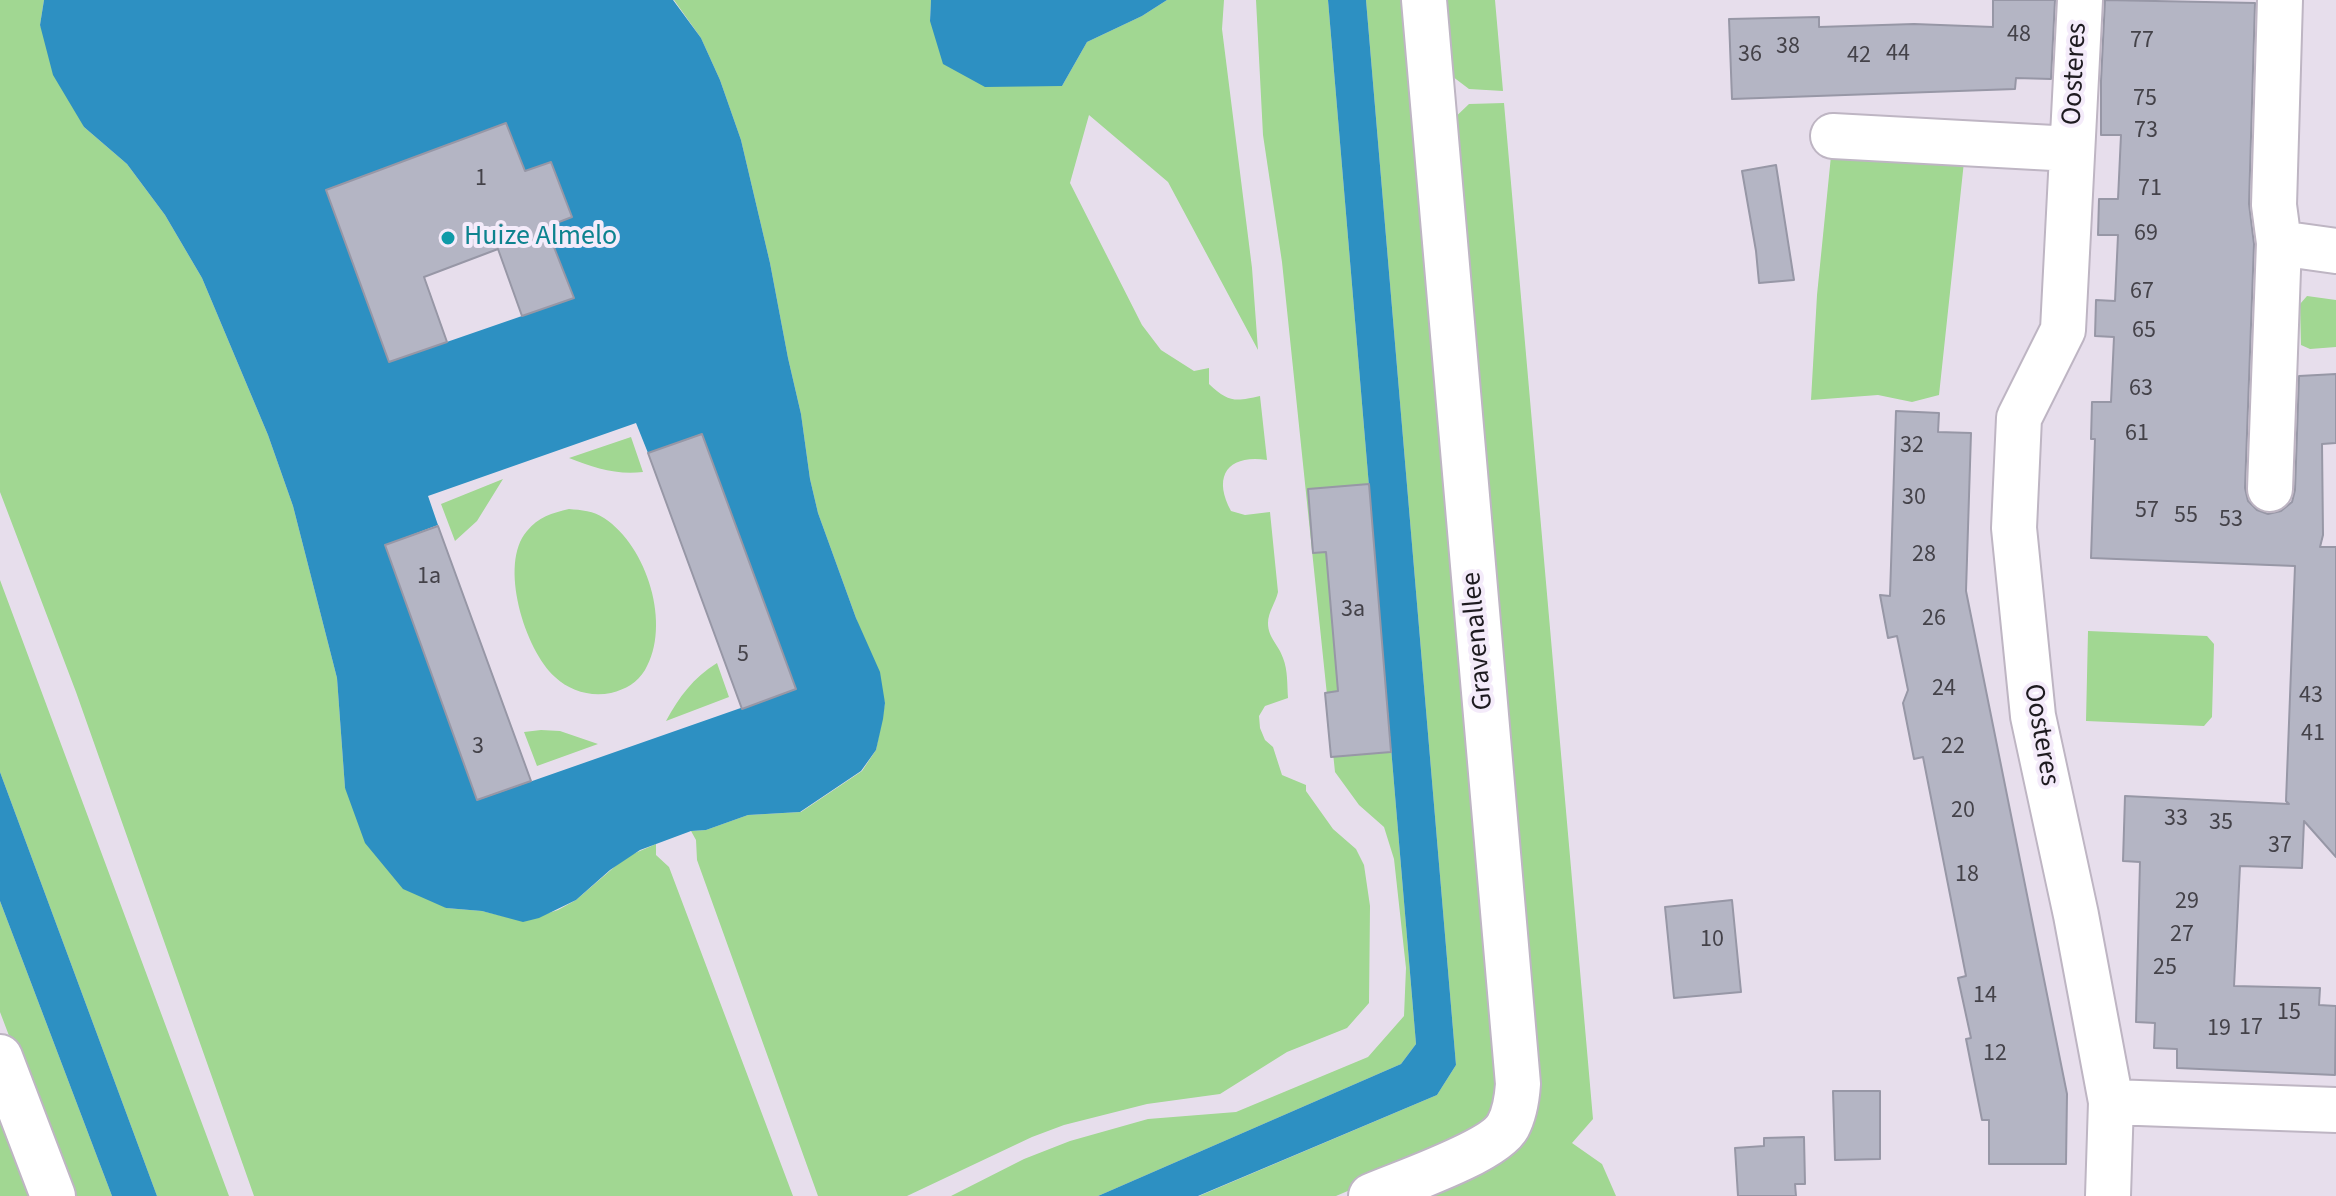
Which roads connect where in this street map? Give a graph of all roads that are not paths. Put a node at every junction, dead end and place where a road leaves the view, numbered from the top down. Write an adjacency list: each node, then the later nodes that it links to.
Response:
1 (1424, 0): 13 (street, Gravenallee)
2 (2080, 0): 5 (street, Oosteres)
3 (2280, 0): 6 (street)
4 (1833, 136): 5 (street, Oosteres)
5 (2072, 149): 10 (street, Oosteres)
6 (2279, 243): 7 (street); 8 (street)
7 (2336, 251)
8 (2270, 489)
9 (0, 1057): 12 (street)
10 (2111, 1102): 11 (street); 14 (street, Oosteres)
11 (2336, 1110)
12 (53, 1196)
13 (1371, 1196)
14 (2108, 1196)

